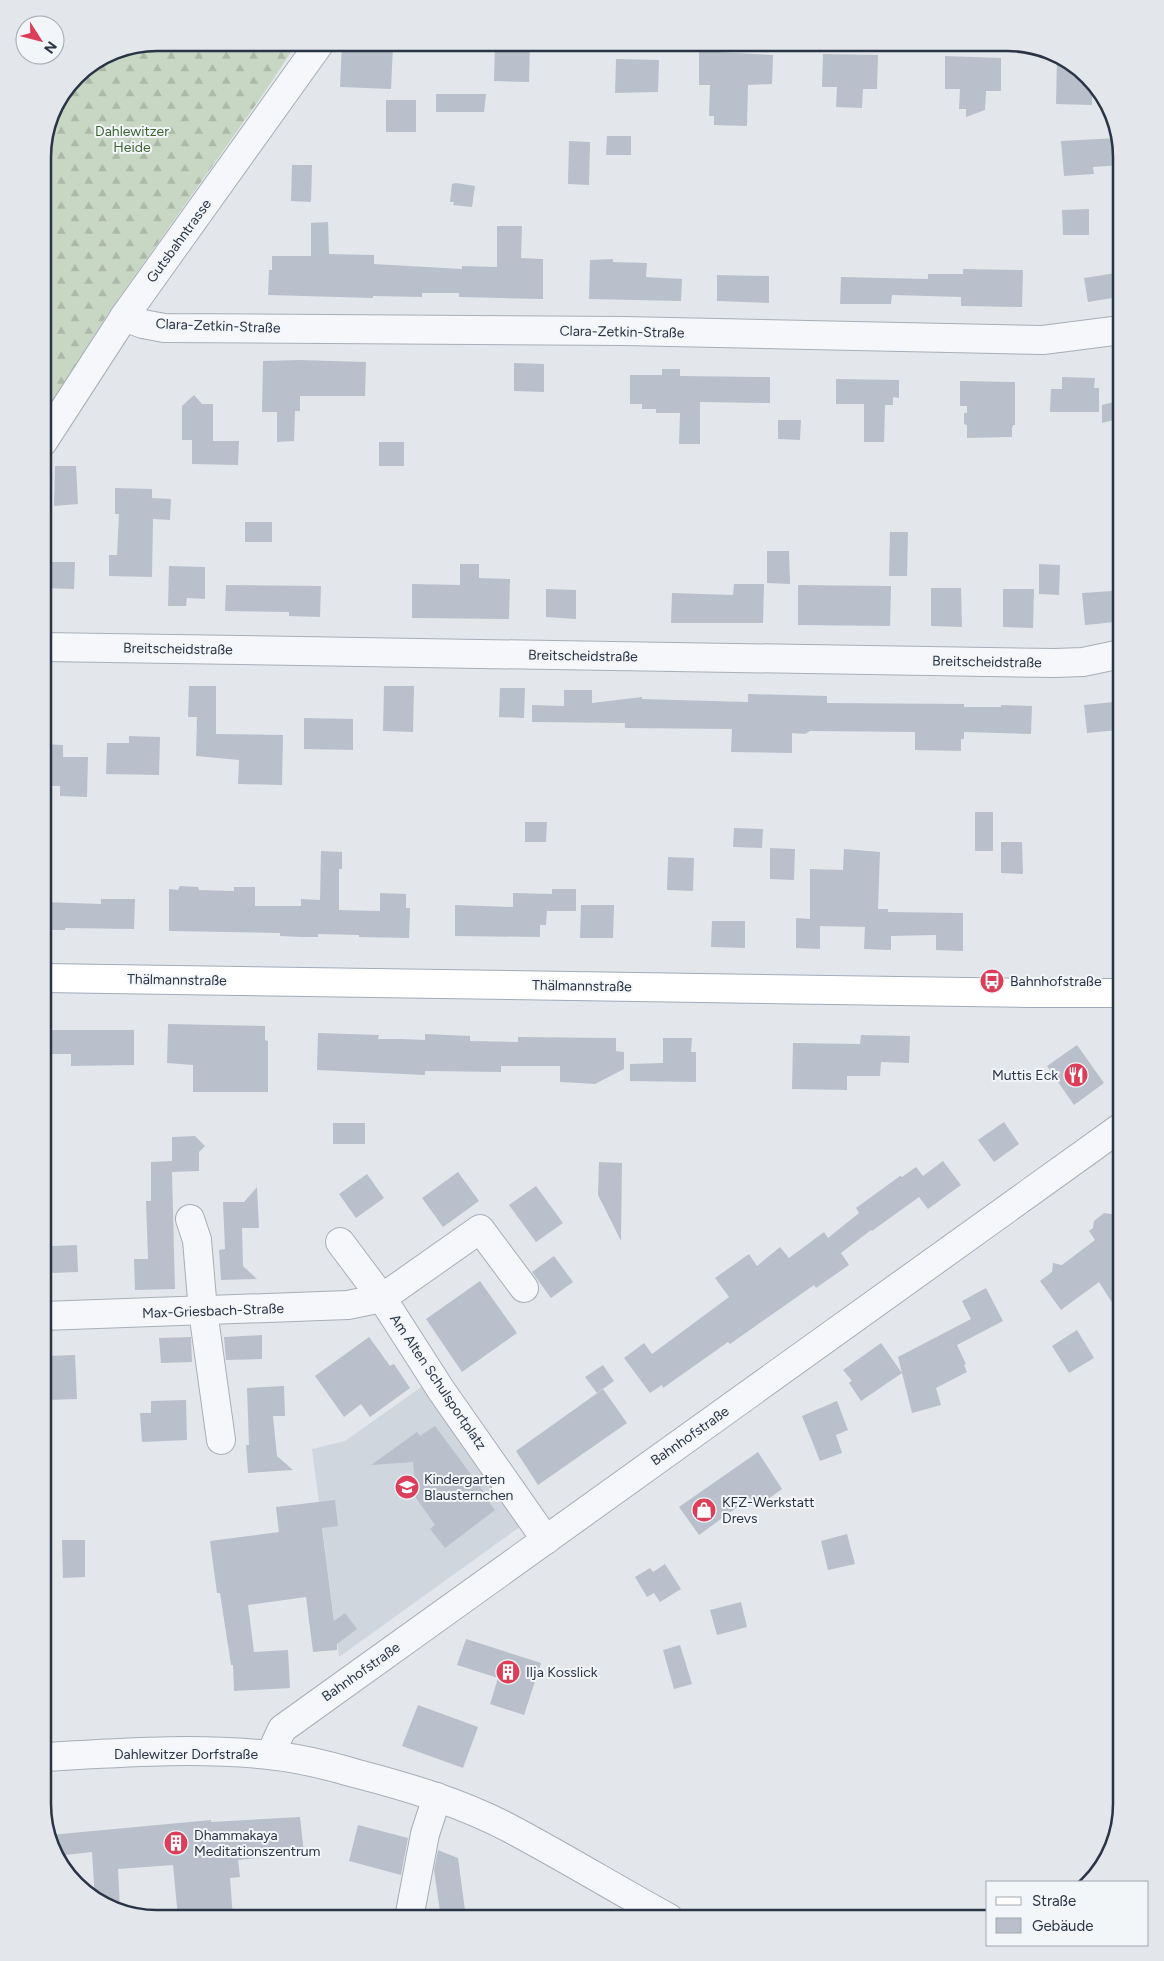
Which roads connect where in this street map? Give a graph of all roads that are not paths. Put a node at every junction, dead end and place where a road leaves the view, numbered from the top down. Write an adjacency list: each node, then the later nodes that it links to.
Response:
1 (314, 51): 2 (street, Gutsbahntrasse)
2 (124, 317): 3 (street, Clara-Zetkin-Straße); 4 (street, Gutsbahntrasse)
3 (1113, 331)
4 (51, 430)
5 (51, 647): 6 (street, Breitscheidstraße)
6 (1113, 656)
7 (51, 978): 8 (main road, Thälmannstraße)
8 (1113, 993)
9 (1113, 1133): 17 (street, Bahnhofstraße)
10 (190, 1219): 14 (street)
11 (340, 1242): 13 (street, Am Alten Schulsportplatz)
12 (524, 1288): 13 (street)
13 (382, 1298): 14 (street, Max-Griesbach-Straße); 17 (street, Am Alten Schulsportplatz)
14 (203, 1311): 15 (street, Max-Griesbach-Straße); 16 (street)
15 (51, 1316)
16 (221, 1440)
17 (546, 1540): 18 (street, Bahnhofstraße)
18 (270, 1755): 19 (street, Dahlewitzer Dorfstraße); 20 (street, Dahlewitzer Dorfstraße)
19 (51, 1757)
20 (437, 1798): 21 (street); 22 (street, Dahlewitzer Dorfstraße)
21 (411, 1910)
22 (655, 1910)

